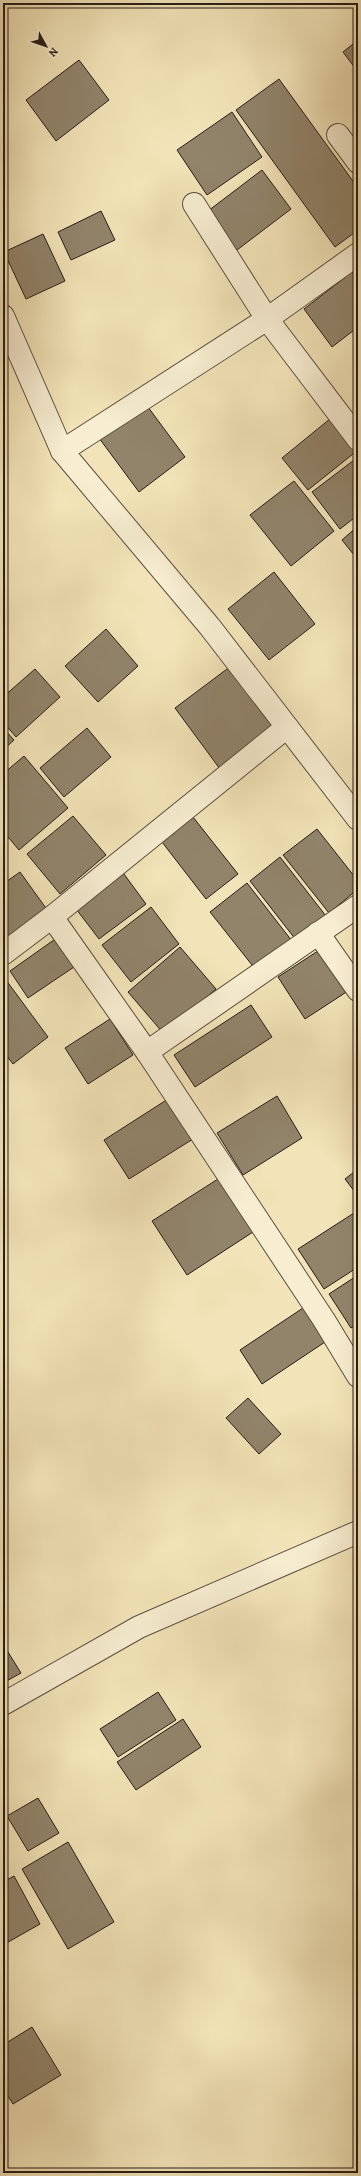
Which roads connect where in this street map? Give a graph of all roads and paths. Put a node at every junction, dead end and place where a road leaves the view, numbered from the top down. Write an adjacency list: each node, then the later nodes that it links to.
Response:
1 (338, 135): 2 (street)
2 (358, 162)
3 (194, 204): 6 (street)
4 (358, 254): 6 (street)
5 (3, 316): 8 (street)
6 (267, 320): 7 (street); 8 (street)
7 (358, 439)
8 (62, 451): 9 (street)
9 (287, 727): 10 (street); 12 (street)
10 (358, 819)
11 (358, 906): 13 (street)
12 (52, 917): 14 (street); 16 (street)
13 (318, 933): 15 (street); 16 (street)
14 (3, 954)
15 (358, 990)
16 (147, 1052): 17 (street)
17 (358, 1376)
18 (358, 1532): 19 (street)
19 (3, 1704)

